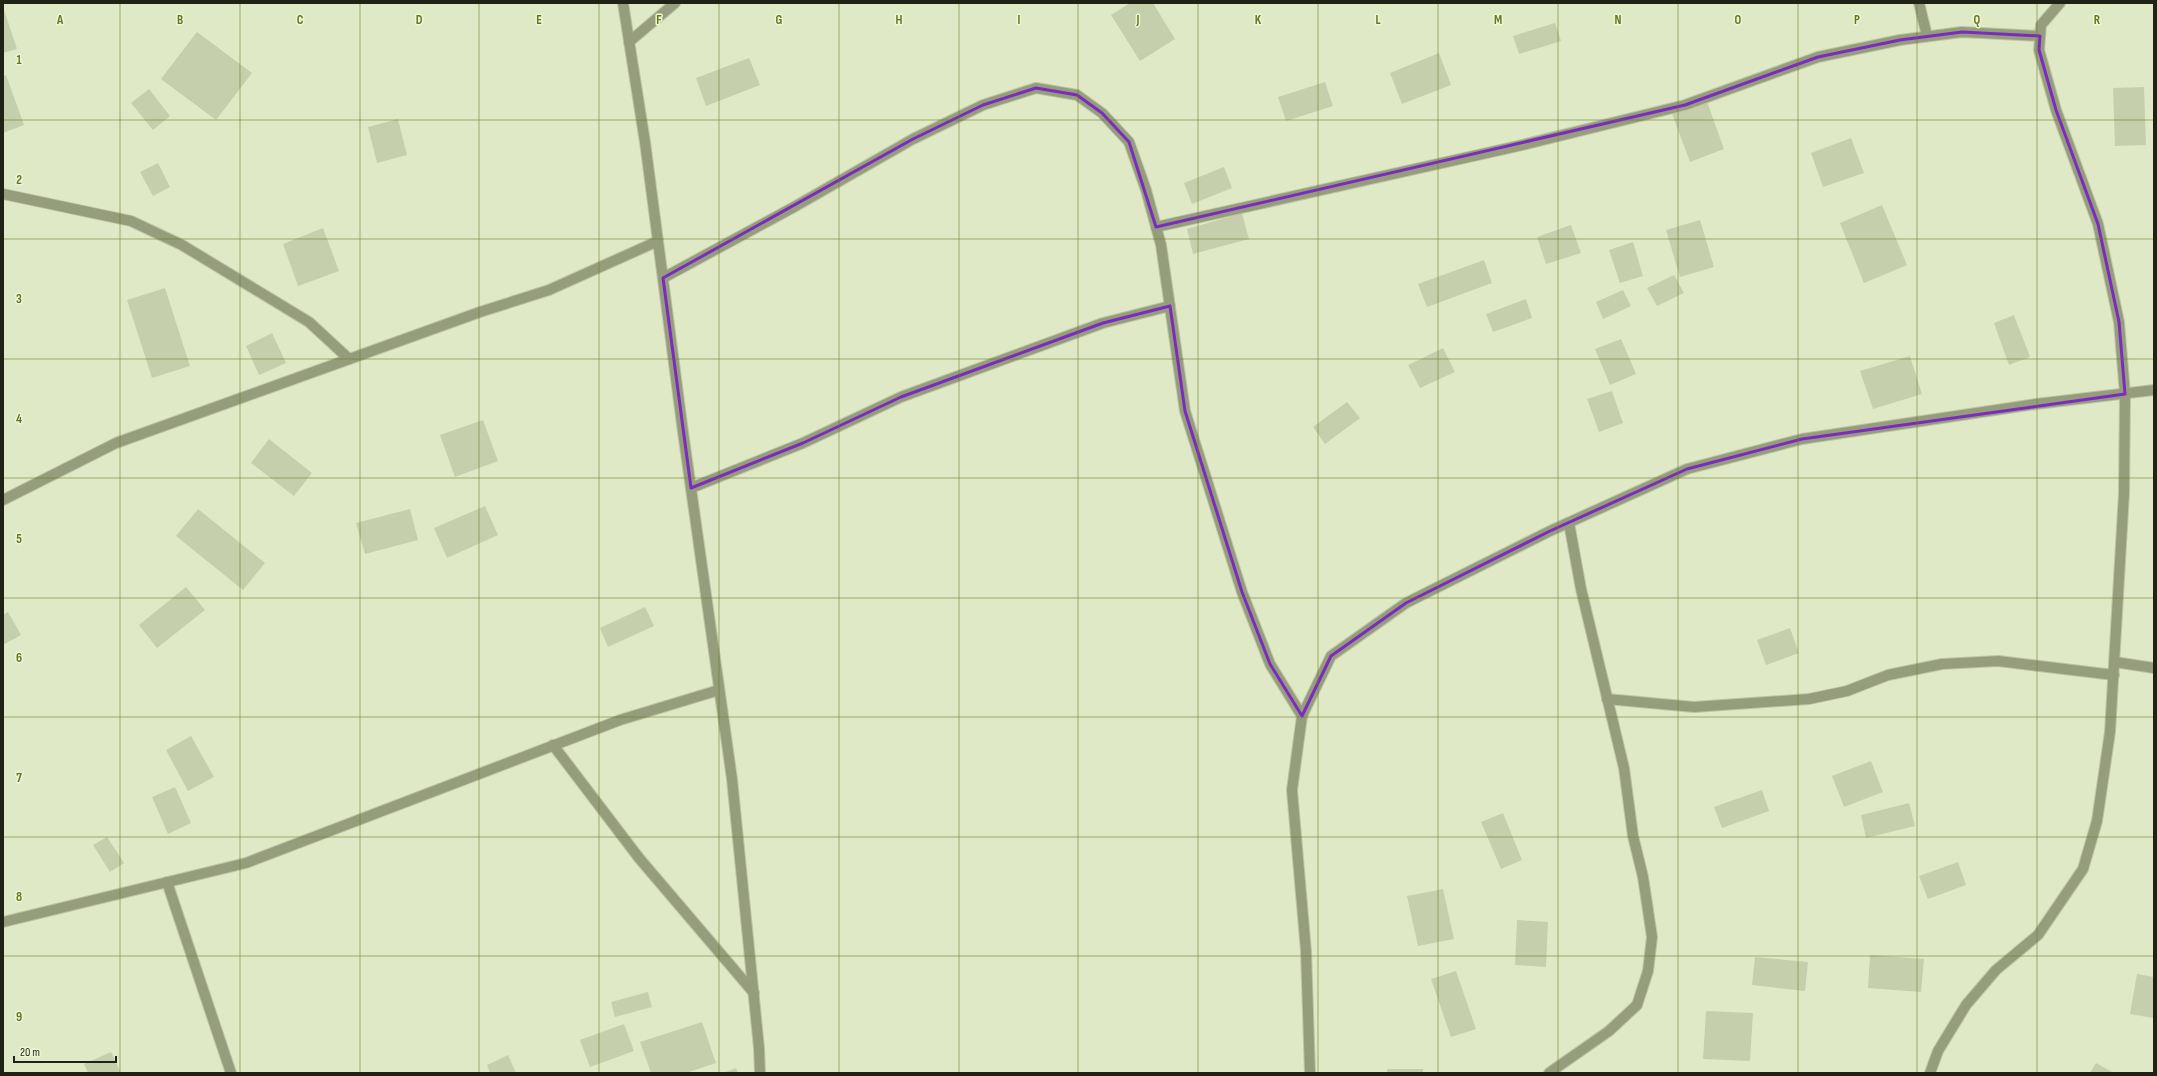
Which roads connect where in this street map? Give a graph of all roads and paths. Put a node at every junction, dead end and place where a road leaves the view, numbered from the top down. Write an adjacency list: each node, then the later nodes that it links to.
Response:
1 (623, 3): 7 (street)
2 (675, 3): 7 (street)
3 (1919, 3): 5 (street)
4 (2060, 3): 6 (street)
5 (1927, 36): 6 (street); 9 (street)
6 (2040, 36): 15 (street)
7 (629, 42): 10 (street)
8 (3, 194): 13 (street)
9 (1156, 227): 11 (street); 12 (street)
10 (658, 241): 11 (street); 13 (street)
11 (663, 278): 16 (street)
12 (1170, 306): 16 (street); 24 (street)
13 (349, 359): 17 (street)
14 (2154, 390): 15 (street)
15 (2125, 394): 18 (street); 19 (street)
16 (690, 488): 22 (street)
17 (3, 500)
18 (1569, 523): 23 (street); 24 (street)
19 (2115, 662): 20 (street); 21 (street)
20 (2154, 668)
21 (2114, 675): 23 (street); 33 (street)
22 (719, 690): 25 (street); 28 (street)
23 (1607, 699): 32 (street)
24 (1302, 716): 31 (street)
25 (553, 745): 26 (street); 28 (street)
26 (167, 882): 27 (street); 29 (street)
27 (3, 922)
28 (754, 993): 30 (street)
29 (231, 1073)
30 (760, 1073)
31 (1310, 1073)
32 (1549, 1073)
33 (1930, 1073)

